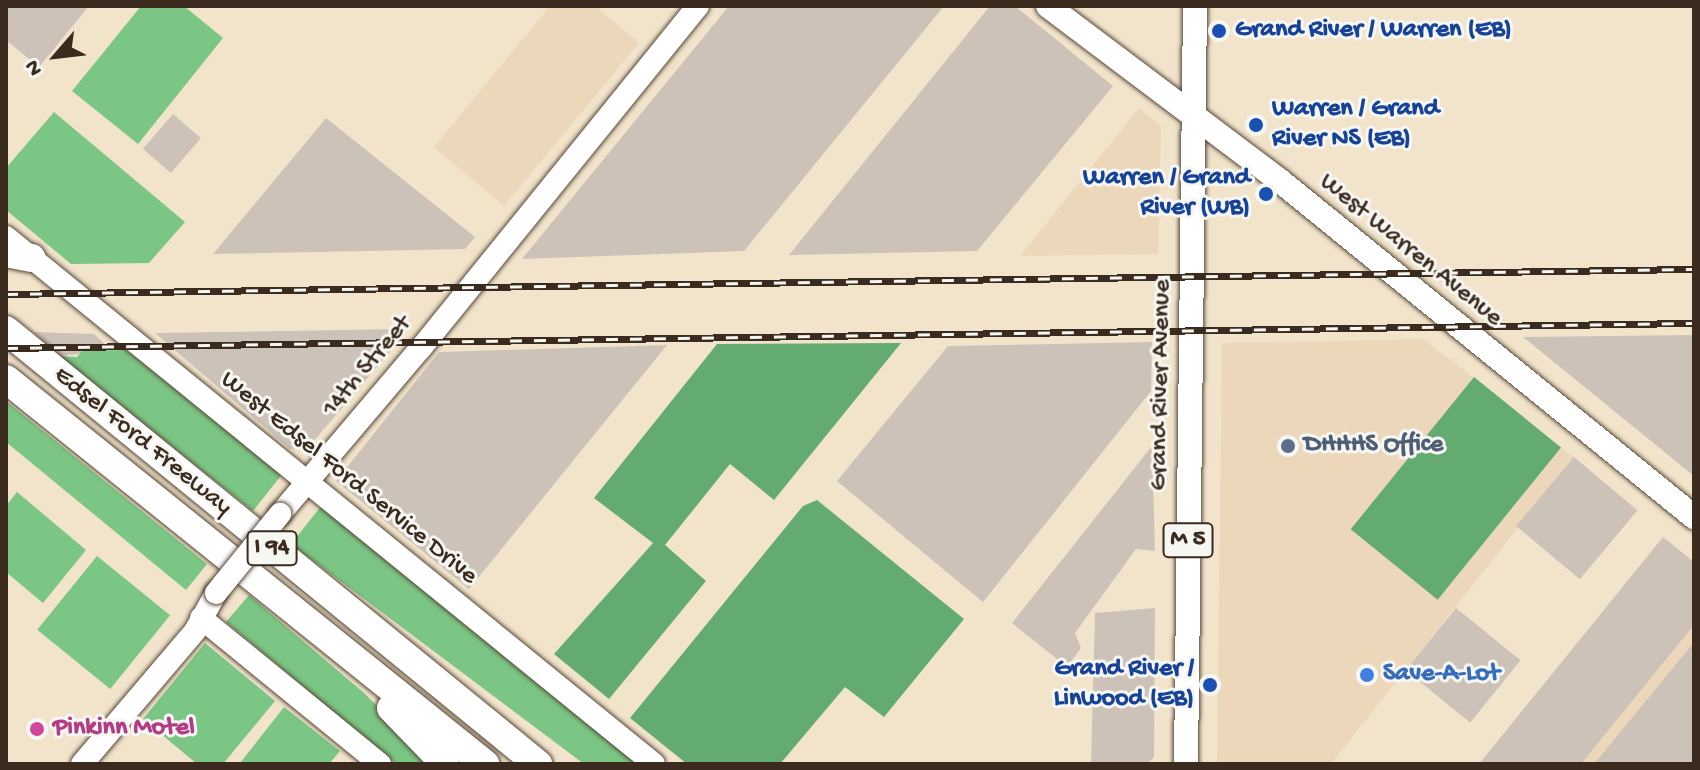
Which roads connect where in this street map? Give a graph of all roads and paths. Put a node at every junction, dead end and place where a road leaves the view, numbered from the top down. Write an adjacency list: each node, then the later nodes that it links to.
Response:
1 (698, 6): 9 (street, 14th Street)
2 (1048, 6): 4 (main road, West Warren Avenue)
3 (1195, 6): 4 (main road, Grand River Avenue / M 5)
4 (1193, 115): 10 (main road, West Warren Avenue); 21 (main road, Grand River Avenue / M 5)
5 (6, 237): 6 (street, West Edsel Ford Service Drive)
6 (19, 256): 9 (street, West Edsel Ford Service Drive)
7 (6, 330): 13 (highway, Edsel Ford Freeway / I 94)
8 (6, 379): 12 (highway, Edsel Ford Freeway / I 94)
9 (309, 482): 11 (street, 14th Street, bridge); 20 (street, West Edsel Ford Service Drive)
10 (1694, 517)
11 (201, 618): 14 (street, 14th Street); 15 (street)
12 (316, 629): 16 (highway); 17 (highway, Edsel Ford Freeway / I 94)
13 (428, 676): 18 (highway, Edsel Ford Freeway / I 94); 19 (highway)
14 (82, 764)
15 (380, 764)
16 (445, 764)
17 (485, 764)
18 (538, 764)
19 (561, 764)
20 (654, 764)
21 (1186, 764)

